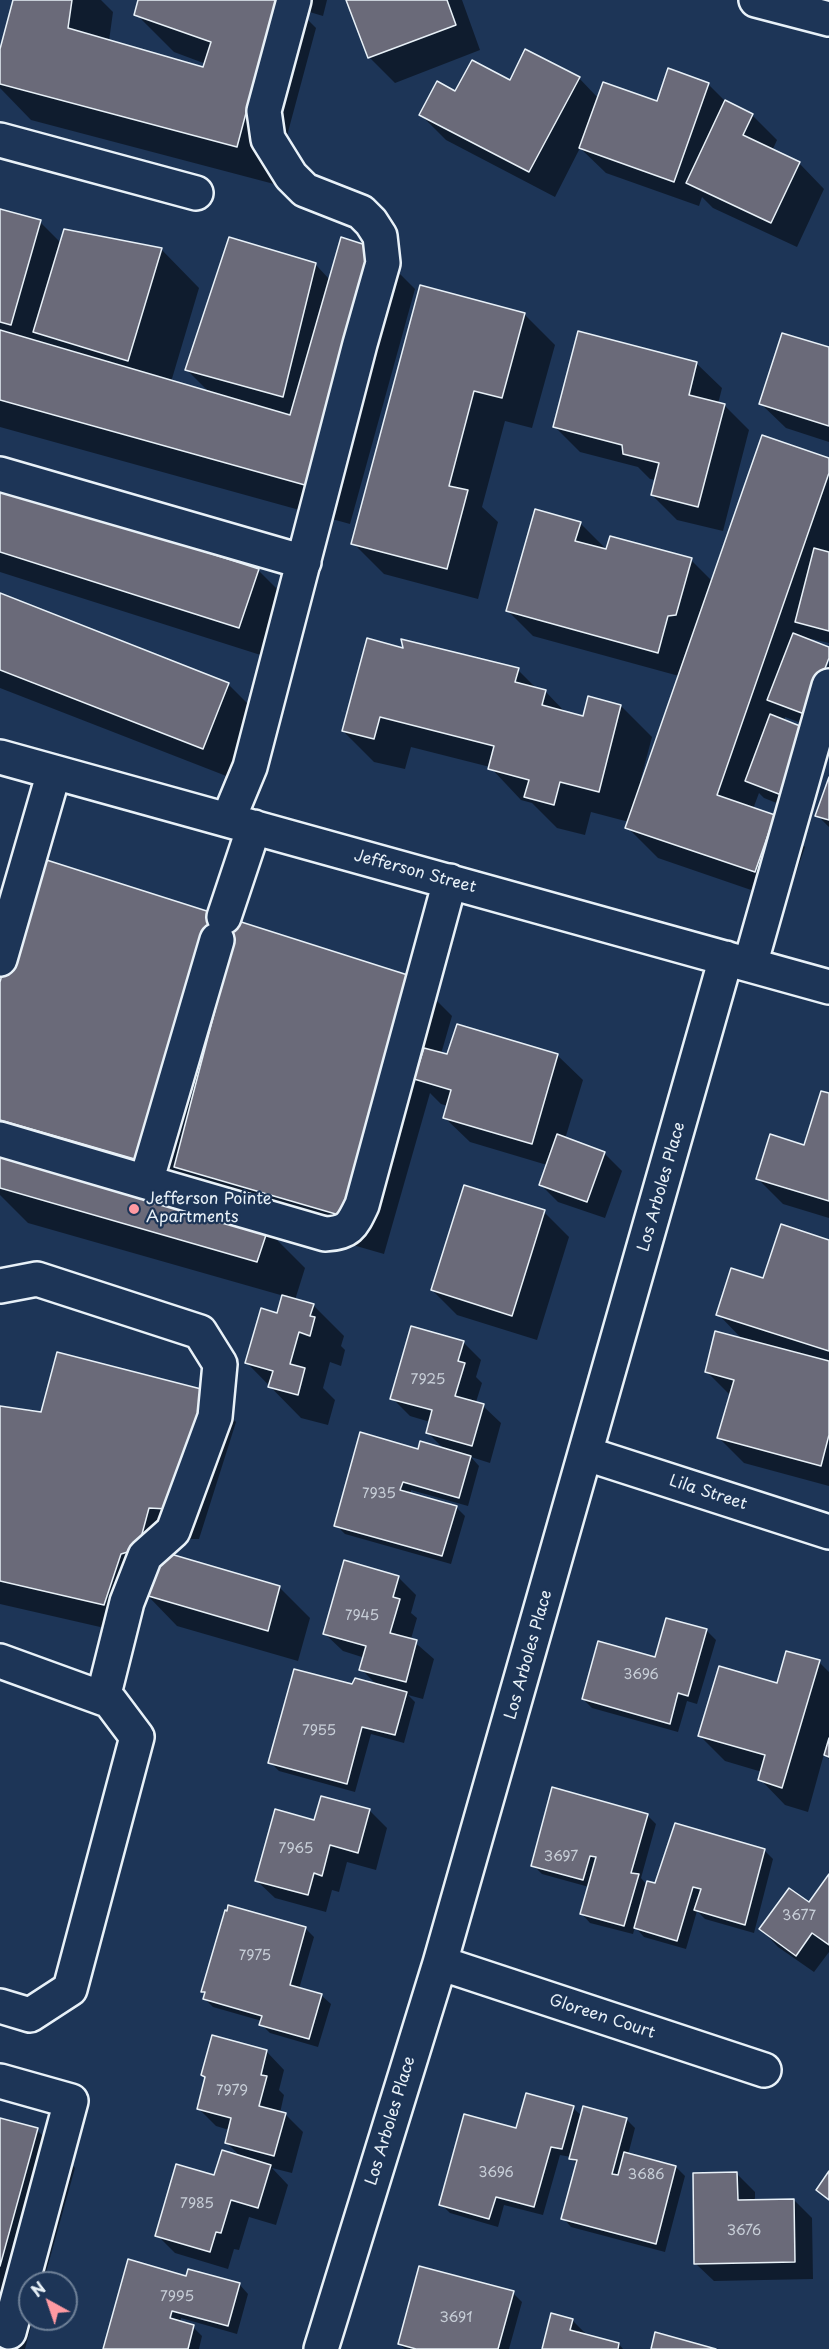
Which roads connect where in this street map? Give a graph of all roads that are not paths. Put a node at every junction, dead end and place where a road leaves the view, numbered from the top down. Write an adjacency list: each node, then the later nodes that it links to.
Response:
1 (294, 0): 7 (street)
2 (756, 0): 3 (street)
3 (829, 19)
4 (0, 141): 5 (street)
5 (196, 193)
6 (0, 474): 7 (street)
7 (304, 562): 11 (street)
8 (829, 686): 14 (street, Los Arboles Place)
9 (0, 757): 10 (street, Jefferson Street)
10 (54, 772): 11 (street, Jefferson Street); 13 (street)
11 (241, 824): 12 (street, Jefferson Street); 17 (street)
12 (450, 881): 14 (street, Jefferson Street); 17 (street)
13 (0, 959)
14 (738, 961): 15 (street, Jefferson Street); 19 (street, Los Arboles Place)
15 (829, 987)
16 (0, 1139): 17 (street)
17 (146, 1182)
18 (0, 1286): 22 (street)
19 (586, 1454): 20 (street, Lila Street); 23 (street, Los Arboles Place)
20 (829, 1532)
21 (0, 1661): 22 (street)
22 (103, 1698): 24 (street)
23 (440, 1963): 25 (street, Gloreen Court); 28 (street, Los Arboles Place)
24 (0, 2006)
25 (764, 2070)
26 (0, 2081): 27 (street)
27 (9, 2332)
28 (321, 2349)

